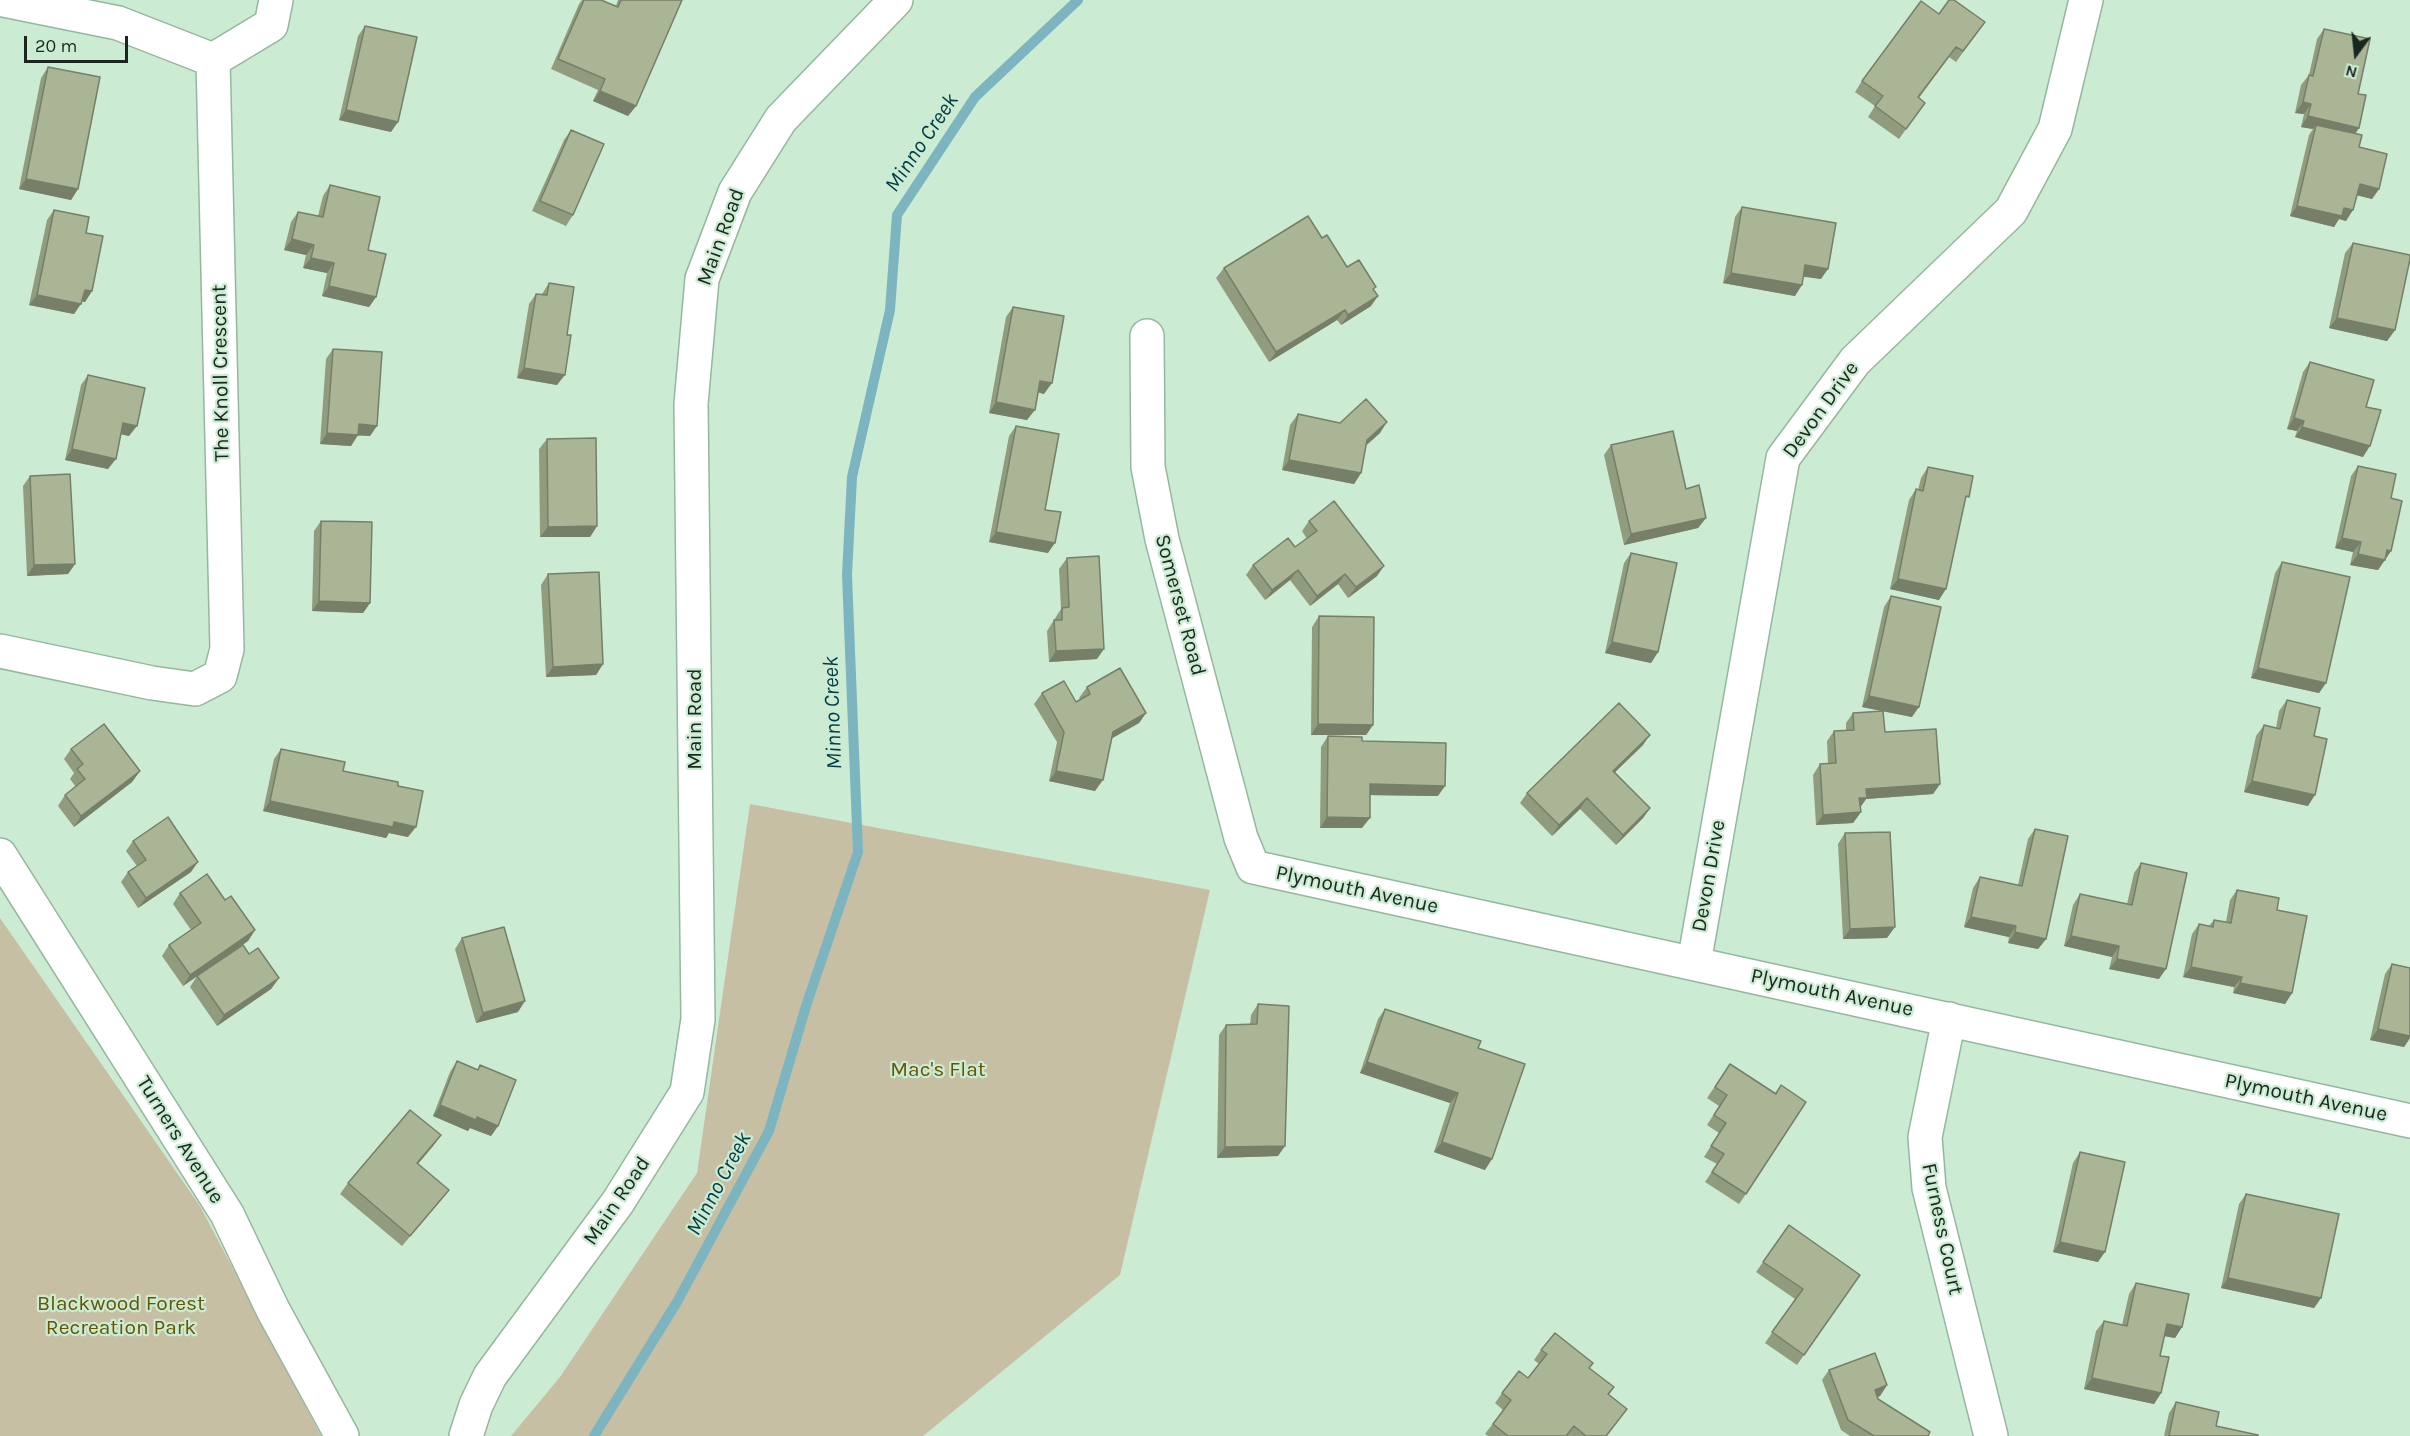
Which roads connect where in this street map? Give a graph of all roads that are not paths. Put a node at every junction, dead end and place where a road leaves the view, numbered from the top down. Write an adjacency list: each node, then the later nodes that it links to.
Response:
1 (4, 0): 5 (street)
2 (276, 0): 5 (street)
3 (896, 0): 14 (street, Main Road)
4 (2086, 0): 10 (street, Devon Drive)
5 (213, 60): 7 (street, The Knoll Crescent)
6 (1147, 336): 9 (street, Somerset Road)
7 (0, 651)
8 (0, 855): 13 (street, Turners Avenue)
9 (1253, 867): 10 (street, Plymouth Avenue)
10 (1694, 963): 11 (street, Plymouth Avenue)
11 (1949, 1019): 12 (street, Plymouth Avenue); 15 (street, Furness Court)
12 (2410, 1121)
13 (342, 1436)
14 (466, 1436)
15 (1991, 1436)

